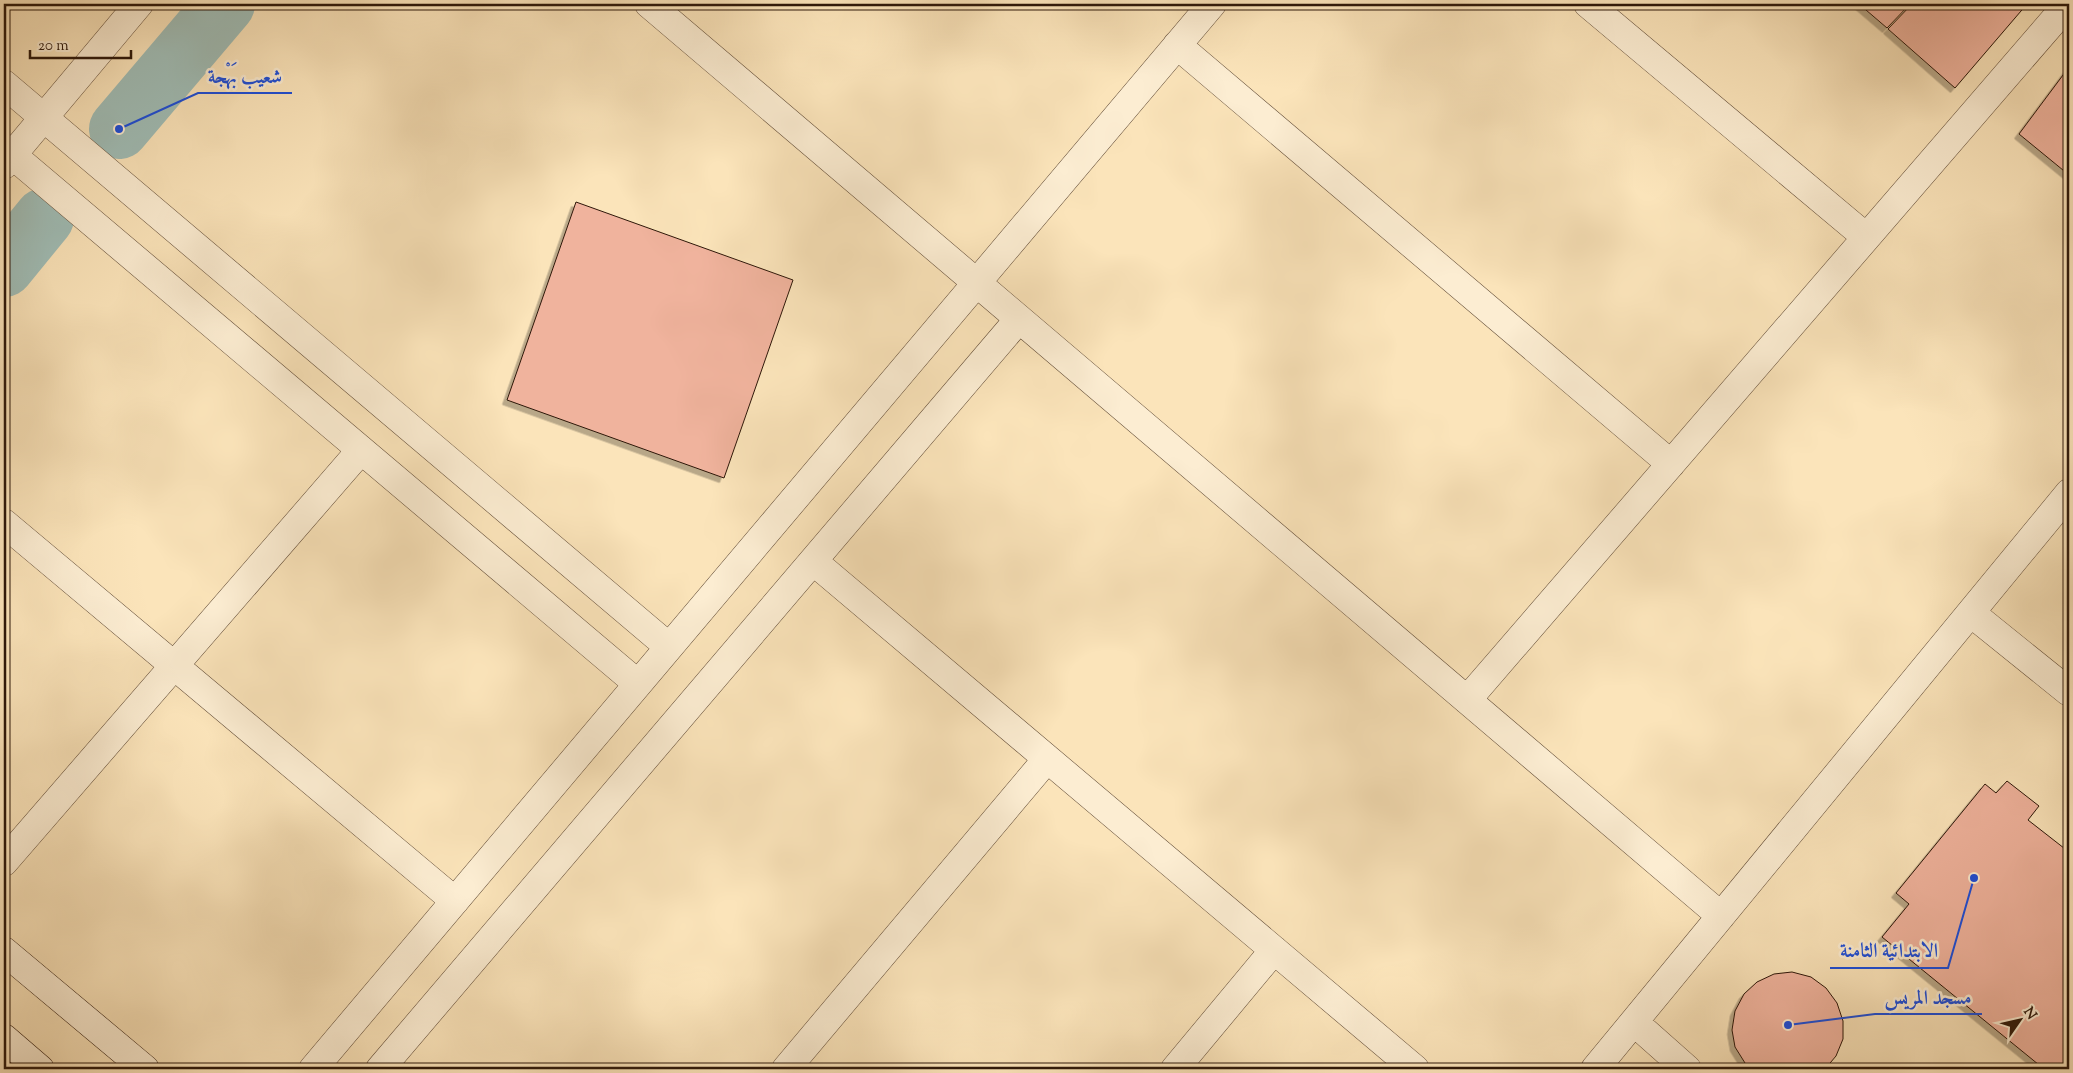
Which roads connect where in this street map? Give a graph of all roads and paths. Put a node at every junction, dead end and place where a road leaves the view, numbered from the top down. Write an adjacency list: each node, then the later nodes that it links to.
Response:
1 (138, 4): 8 (street)
2 (649, 4): 11 (street)
3 (1212, 4): 6 (street)
4 (1588, 4): 10 (street)
5 (2068, 4): 10 (street)
6 (1177, 46): 11 (street); 14 (street)
7 (4, 84): 8 (street)
8 (44, 118): 9 (street); 19 (street)
9 (7, 156): 13 (street)
10 (1866, 237): 14 (street)
11 (977, 282): 12 (street); 19 (street)
12 (1019, 319): 17 (street); 23 (street)
13 (361, 450): 20 (street); 21 (street)
14 (1671, 464): 23 (street)
15 (2069, 493): 18 (street)
16 (4, 523): 20 (street)
17 (813, 561): 24 (street); 35 (street)
18 (1971, 613): 22 (street); 27 (street)
19 (669, 647): 21 (street)
20 (174, 666): 25 (street); 26 (street)
21 (638, 684): 26 (street)
22 (2069, 692)
23 (1467, 700): 27 (street)
24 (1047, 759): 28 (street); 36 (street)
25 (4, 862)
26 (455, 901): 34 (street)
27 (1721, 916): 30 (street)
28 (1274, 950): 37 (street); 38 (street)
29 (4, 951): 33 (street)
30 (1634, 1022): 39 (street); 40 (street)
31 (4, 1038): 32 (street)
32 (40, 1069)
33 (145, 1069)
34 (313, 1069)
35 (380, 1069)
36 (786, 1069)
37 (1175, 1069)
38 (1415, 1069)
39 (1595, 1069)
40 (1687, 1069)

